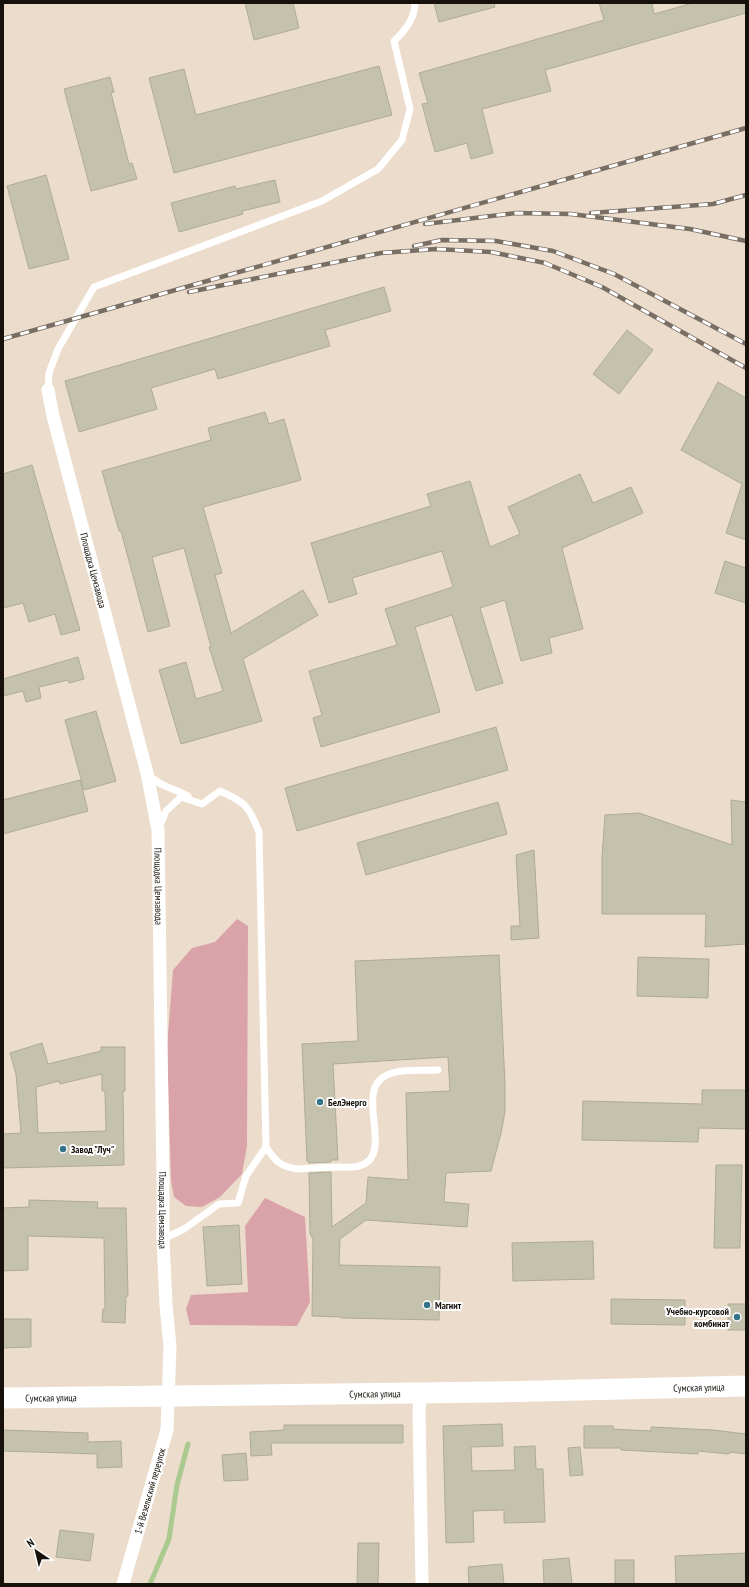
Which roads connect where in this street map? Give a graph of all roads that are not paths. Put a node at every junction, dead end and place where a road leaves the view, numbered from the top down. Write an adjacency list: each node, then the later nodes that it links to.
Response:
1 (415, 3): 2 (lane)
2 (48, 390): 3 (street, Площадка Цемзавода)
3 (147, 773): 4 (lane); 5 (street, Площадка Цемзавода)
4 (202, 804): 5 (lane); 7 (lane)
5 (158, 830): 8 (street, Площадка Цемзавода)
6 (438, 1070): 7 (lane)
7 (266, 1148): 8 (lane)
8 (163, 1239): 11 (street, Площадка Цемзавода)
9 (746, 1386): 10 (main road, Сумская улица)
10 (421, 1393): 11 (main road, Сумская улица); 14 (street)
11 (168, 1396): 12 (main road, Сумская улица); 13 (street, 1-й Везельский переулок)
12 (3, 1398)
13 (124, 1584)
14 (422, 1584)

